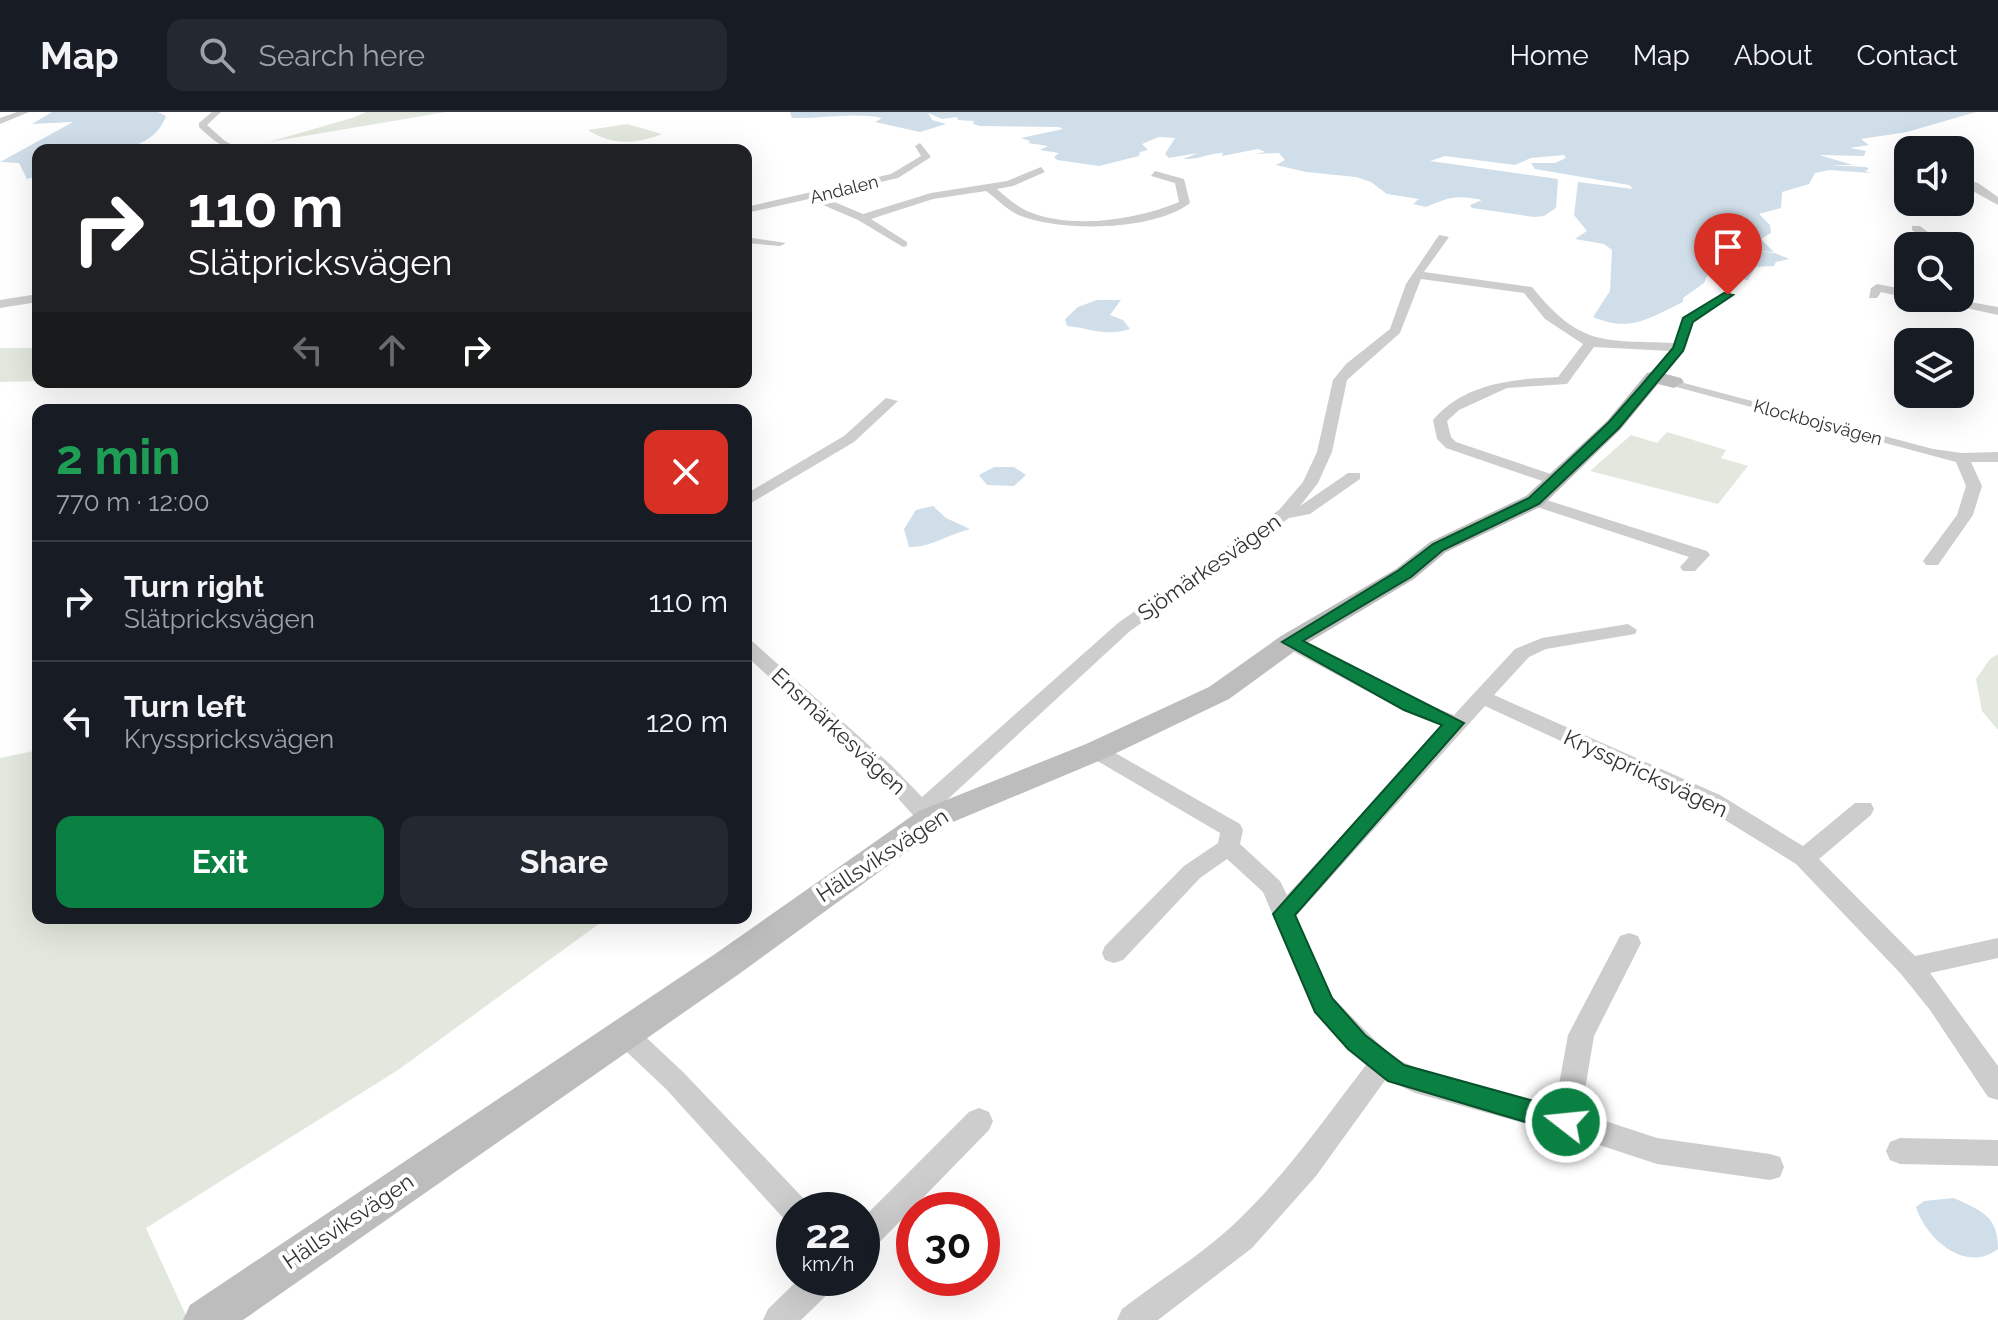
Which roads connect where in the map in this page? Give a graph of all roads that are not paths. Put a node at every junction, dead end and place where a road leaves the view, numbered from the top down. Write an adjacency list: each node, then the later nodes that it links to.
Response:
1 (25, 112): 3 (street)
2 (217, 112): 4 (street)
3 (0, 121)
4 (224, 144)
5 (920, 146): 10 (street, Andalen)
6 (1041, 170): 9 (street)
7 (1155, 174): 9 (street)
8 (1974, 185): 11 (street)
9 (989, 188): 13 (street)
10 (813, 197): 12 (street, Andalen); 13 (street)
11 (1998, 202)
12 (752, 209)
13 (862, 218): 19 (street)
14 (1916, 228): 15 (street)
15 (1922, 232)
16 (1443, 237): 20 (street, Sjömärkesvägen)
17 (752, 241): 18 (street)
18 (780, 243)
19 (903, 244)
20 (1417, 275): 28 (street); 37 (street, Sjömärkesvägen)
21 (1894, 291): 23 (street)
22 (1728, 295): 29 (street, Hällsviksvägen)
23 (1873, 295)
24 (32, 299): 25 (street)
25 (0, 304)
26 (1974, 307): 27 (street)
27 (1998, 311)
28 (1590, 343): 29 (street); 35 (street)
29 (1679, 347): 30 (street, Hällsviksvägen)
30 (1664, 380): 33 (street, Klockbojsvägen); 35 (street, Hällsviksvägen)
31 (891, 401): 36 (street)
32 (1998, 457): 33 (street, Klockbojsvägen)
33 (1962, 458): 38 (street)
34 (1354, 476): 37 (street)
35 (1545, 491): 39 (street); 41 (street, Hällsviksvägen)
36 (752, 497)
37 (1285, 513): 47 (street, Sjömärkesvägen)
38 (1932, 561)
39 (1689, 567)
40 (1628, 630): 43 (street)
41 (1290, 642): 44 (street); 45 (street, Hällsviksvägen)
42 (752, 654): 47 (street, Ensmärkesvägen)
43 (1483, 698): 44 (street); 49 (street, Krysspricksvägen)
44 (1455, 723): 50 (street)
45 (1096, 751): 47 (street, Hällsviksvägen); 48 (street)
46 (1863, 809): 49 (street)
47 (926, 814): 55 (street, Hällsviksvägen)
48 (1228, 847): 50 (street); 53 (street)
49 (1804, 858): 54 (street, Krysspricksvägen)
50 (1284, 914): 56 (street)
51 (1629, 943): 59 (street)
52 (1998, 948): 54 (street)
53 (1114, 953)
54 (1910, 967): 57 (street, Krysspricksvägen)
55 (623, 1032): 63 (street); 66 (street, Hällsviksvägen)
56 (1382, 1064): 59 (street); 68 (street)
57 (1998, 1088)
58 (979, 1121): 64 (street)
59 (1566, 1122): 62 (street)
60 (1900, 1151): 61 (street)
61 (1998, 1153)
62 (1770, 1167)
63 (778, 1192)
64 (880, 1222)
65 (804, 1296): 67 (street)
66 (205, 1320)
67 (779, 1320)
68 (1133, 1320)

